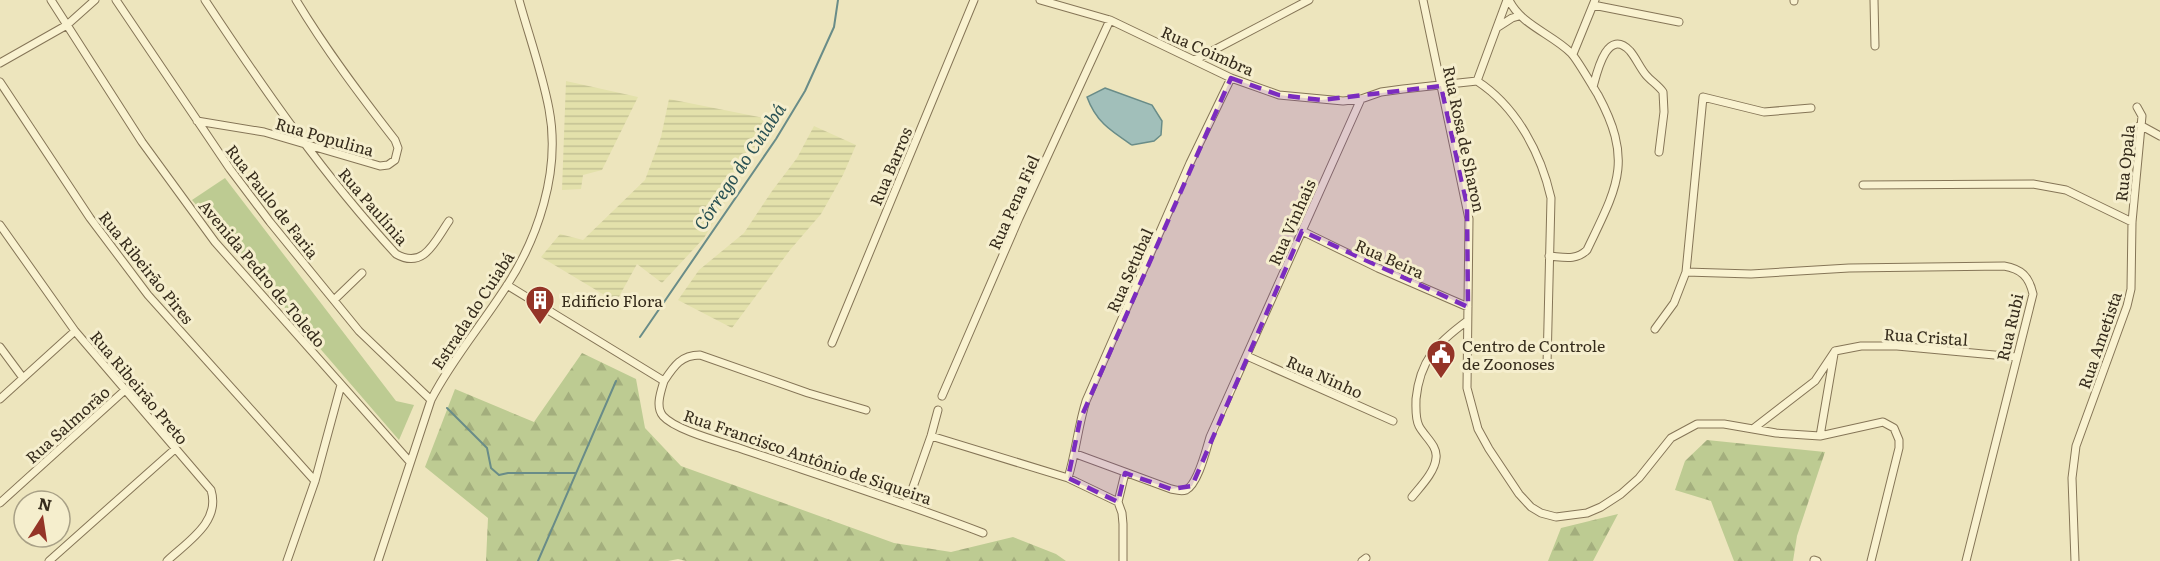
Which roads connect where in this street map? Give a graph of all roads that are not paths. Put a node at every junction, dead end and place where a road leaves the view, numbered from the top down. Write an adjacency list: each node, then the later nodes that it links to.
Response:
1 (51, 0): 17 (street, Avenida Pedro de Toledo)
2 (95, 0): 17 (street)
3 (116, 0): 31 (street, Rua Paulo de Faria)
4 (205, 0): 34 (street, Rua Paulínia)
5 (296, 0): 34 (street, Rua Populina)
6 (519, 0): 44 (street, Estrada do Cuiabá)
7 (974, 0): 50 (street, Rua Barros)
8 (1040, 0): 15 (street, Rua Coimbra)
9 (1310, 0): 21 (street)
10 (1423, 0): 26 (street, Rua Rosa de Sharon)
11 (1508, 0): 14 (street); 18 (street)
12 (1874, 0): 19 (street)
13 (1594, 3): 16 (street); 20 (street)
14 (1519, 16): 18 (street); 20 (street)
15 (1110, 20): 21 (street, Rua Coimbra); 60 (street, Rua Pena Fiel)
16 (1679, 22)
17 (67, 25): 22 (street); 58 (street, Avenida Pedro de Toledo)
18 (1497, 28): 24 (street)
19 (1875, 46)
20 (1573, 54): 27 (street)
21 (1195, 60): 23 (street, Rua Coimbra)
22 (0, 63)
23 (1231, 78): 28 (street, Rua Coimbra); 70 (street, Rua Setubal)
24 (1477, 81): 26 (street, Rua Coimbra); 41 (street)
25 (0, 82): 74 (street, Rua Ribeirão Pires)
26 (1441, 86): 28 (street, Rua Coimbra); 46 (street, Rua Rosa de Sharon)
27 (1593, 87): 35 (street); 41 (street)
28 (1361, 99): 40 (street, Rua Vinhais)
29 (2138, 107): 32 (street, Rua Opala)
30 (1811, 108): 42 (street)
31 (197, 121): 34 (street, Rua Populina); 45 (street, Rua Paulo de Faria)
32 (2140, 125): 33 (street); 38 (street, Rua Opala)
33 (2160, 136)
34 (306, 145): 37 (street, Rua Paulínia)
35 (1659, 152)
36 (1863, 185): 38 (street)
37 (449, 221)
38 (2132, 222): 87 (street, Rua Ametista)
39 (0, 225): 49 (street, Rua Ribeirão Preto)
40 (1302, 231): 46 (street, Rua Beira); 53 (street, Rua Vinhais)
41 (1549, 256): 55 (street)
42 (1686, 272): 48 (street); 54 (street, Rua Rubi)
43 (362, 273): 45 (street)
44 (507, 285): 57 (street); 62 (street, Estrada do Cuiabá)
45 (334, 300): 62 (street, Rua Paulo de Faria)
46 (1468, 307): 47 (street, Rua Rosa de Sharon)
47 (1467, 321): 66 (street, Rua Rosa de Sharon); 75 (street)
48 (1655, 328)
49 (75, 331): 56 (street); 59 (street, Rua Ribeirão Preto)
50 (832, 343)
51 (0, 347): 56 (street)
52 (1835, 351): 54 (street, Rua Cristal); 66 (street); 68 (street)
53 (1247, 356): 65 (street, Rua Ninho); 72 (street, Rua Vinhais)
54 (2016, 357): 86 (street, Rua Rubi)
55 (1547, 365)
56 (23, 378): 61 (street)
57 (664, 381): 63 (street); 78 (street, Rua Francisco Antônio de Siqueira)
58 (341, 385): 71 (street, Avenida Pedro de Toledo); 74 (street)
59 (125, 390): 69 (street, Rua Ribeirão Preto); 77 (street, Rua Salmorão)
60 (942, 396)
61 (0, 399)
62 (431, 400): 71 (street, Estrada do Cuiabá)
63 (866, 410)
64 (938, 410): 67 (street)
65 (1393, 421)
66 (1754, 428): 68 (street, Rua Rosa de Sharon)
67 (931, 436): 73 (street); 78 (street)
68 (1821, 436): 85 (street, Rua Rosa de Sharon)
69 (175, 449): 80 (street); 81 (street, Rua Ribeirão Preto)
70 (1076, 454): 72 (street); 73 (street, Rua Setubal)
71 (410, 462): 83 (street, Estrada do Cuiabá)
72 (1125, 473): 76 (street)
73 (1068, 478): 76 (street)
74 (315, 482): 82 (street)
75 (1412, 497)
76 (1118, 502): 84 (street)
77 (0, 503)
78 (907, 504): 79 (street, Rua Francisco Antônio de Siqueira)
79 (983, 533)
80 (49, 561)
81 (166, 561)
82 (287, 561)
83 (378, 561)
84 (1123, 561)
85 (1871, 561)
86 (1966, 561)
87 (2075, 561)

